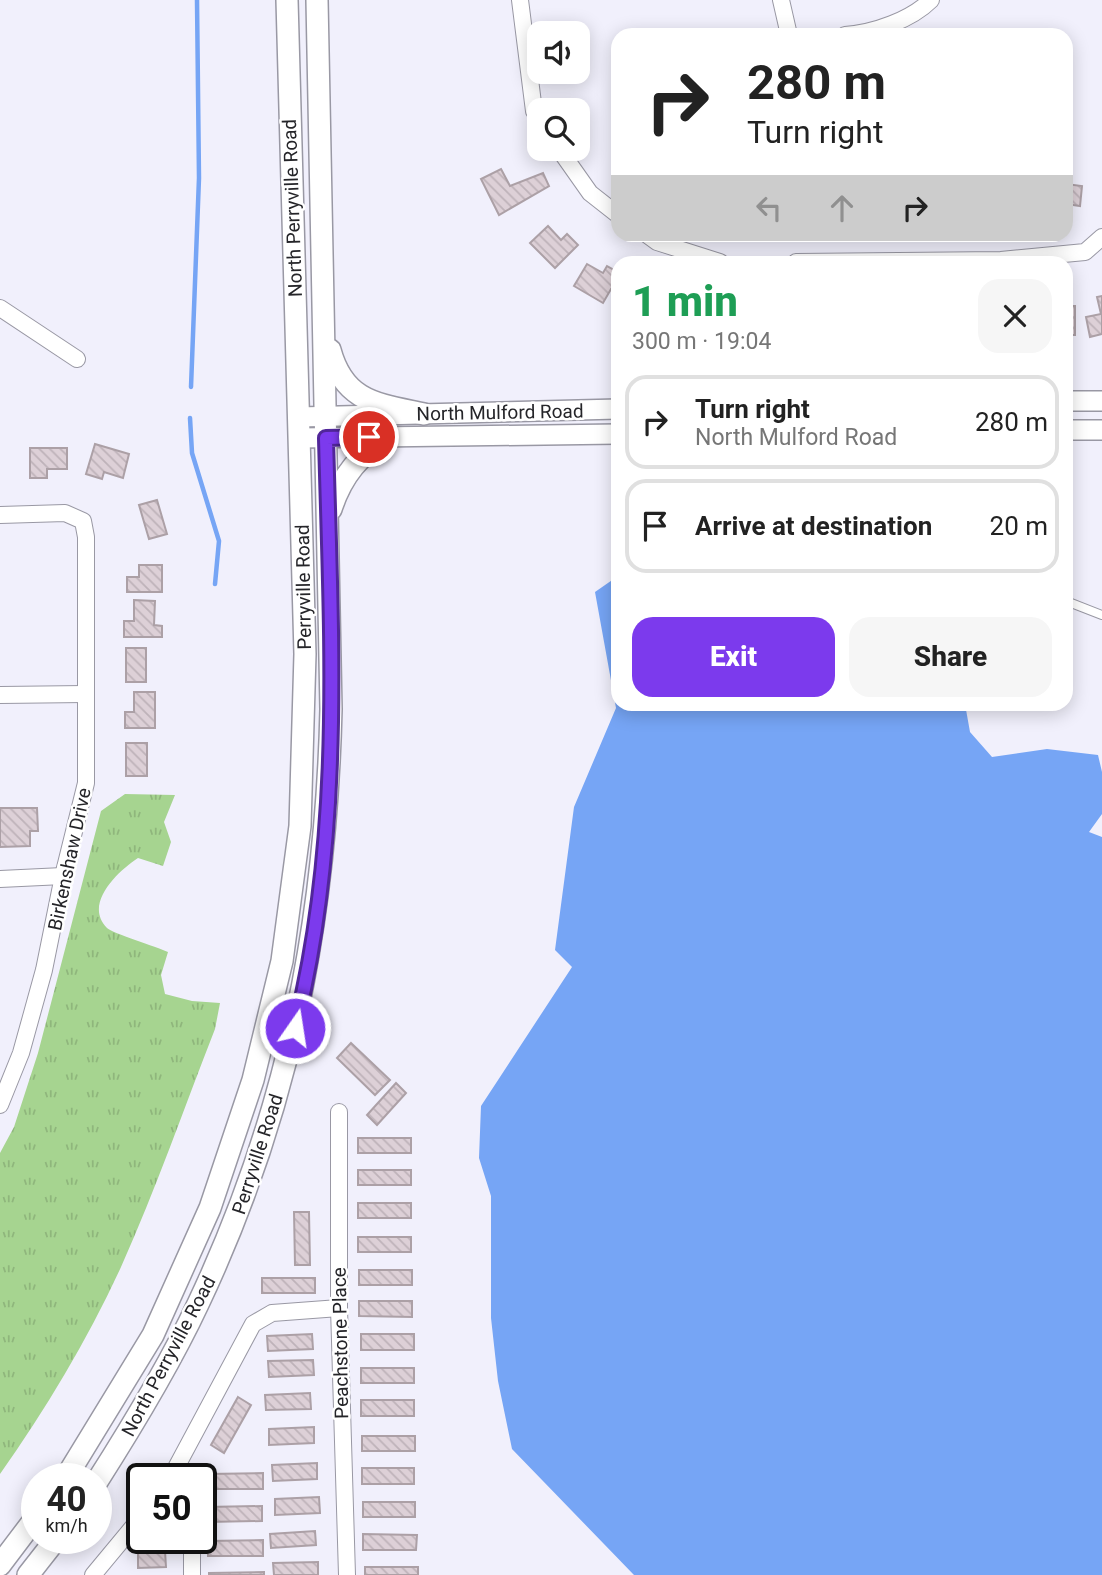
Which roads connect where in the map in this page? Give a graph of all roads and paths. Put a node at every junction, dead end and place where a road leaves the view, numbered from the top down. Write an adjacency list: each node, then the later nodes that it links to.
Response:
1 (287, 0): 23 (main road, North Perryville Road)
2 (317, 0): 16 (main road, North Perryville Road)
3 (520, 0): 8 (street)
4 (781, 0): 6 (street)
5 (931, 0): 7 (street)
6 (787, 28)
7 (879, 28)
8 (532, 98)
9 (567, 161): 10 (street)
10 (611, 209)
11 (1102, 236): 14 (street)
12 (657, 242): 13 (street)
13 (701, 256)
14 (1042, 256)
15 (0, 308): 17 (street)
16 (324, 331): 21 (main road); 22 (main road, North Perryville Road)
17 (77, 359)
18 (1073, 401): 19 (street)
19 (1102, 401)
20 (611, 409): 21 (street, North Mulford Road)
21 (424, 414): 22 (street, North Mulford Road)
22 (325, 416): 23 (street, North Mulford Road); 29 (main road, Perryville Road)
23 (299, 417): 28 (main road, Perryville Road)
24 (1073, 430): 25 (street)
25 (1102, 430)
26 (611, 434): 27 (street, North Mulford Road)
27 (390, 436): 29 (street, North Mulford Road); 31 (main road)
28 (299, 438): 29 (street, North Mulford Road); 40 (main road, Perryville Road)
29 (326, 438): 31 (main road, Perryville Road)
30 (0, 514): 34 (street, Birkenshaw Drive)
31 (328, 521): 41 (main road, Perryville Road)
32 (1073, 604): 33 (lane)
33 (1102, 615)
34 (85, 694): 35 (street); 36 (street, Birkenshaw Drive)
35 (0, 695)
36 (63, 876): 37 (street); 38 (street, Birkenshaw Drive)
37 (0, 879)
38 (0, 1105)
39 (339, 1112): 42 (street, Peachstone Place)
40 (210, 1208): 43 (main road, North Perryville Road)
41 (233, 1226): 44 (main road, North Perryville Road)
42 (339, 1308): 45 (street); 54 (street, Peachstone Place)
43 (75, 1463)
44 (109, 1463)
45 (179, 1463)
46 (126, 1535): 52 (street)
47 (21, 1537): 50 (main road)
48 (44, 1554): 51 (main road)
49 (192, 1554): 53 (street)
50 (0, 1565)
51 (28, 1575)
52 (93, 1575)
53 (192, 1575)
54 (347, 1575)

